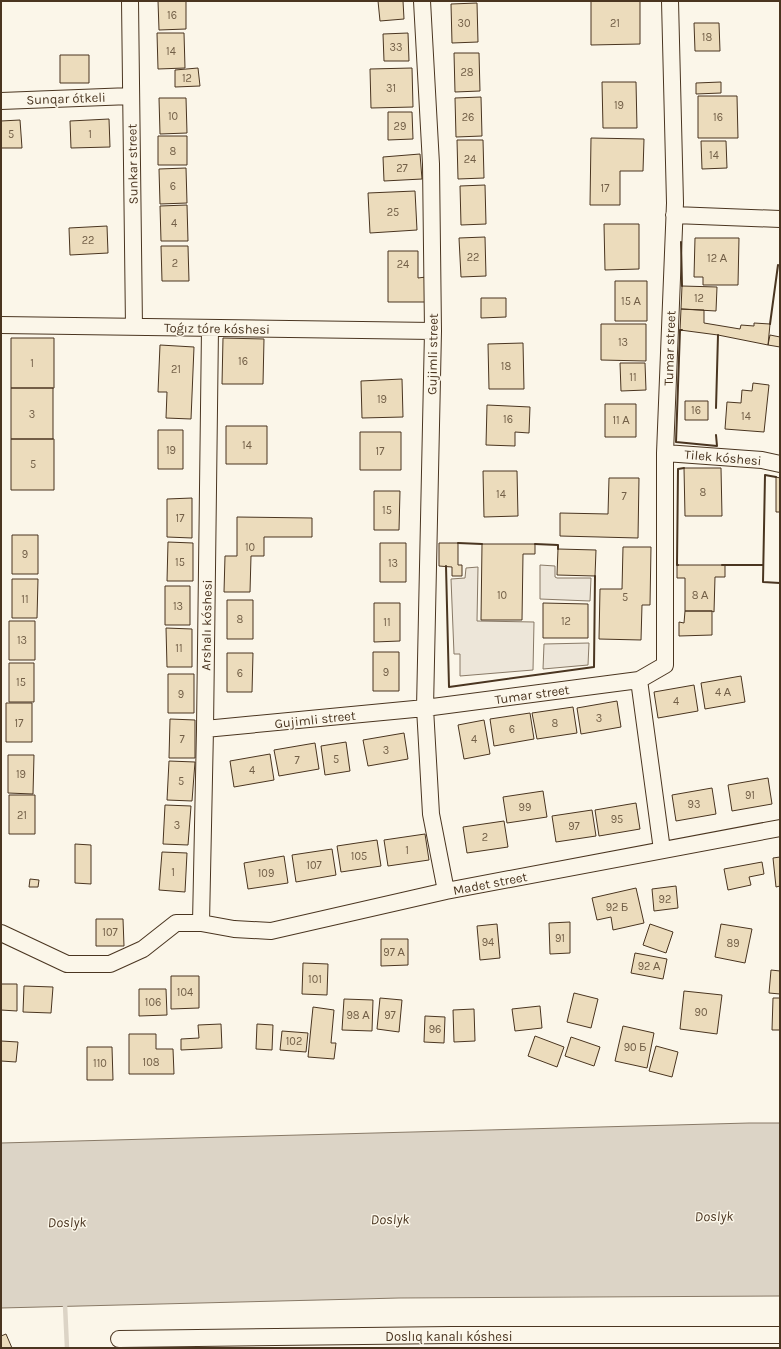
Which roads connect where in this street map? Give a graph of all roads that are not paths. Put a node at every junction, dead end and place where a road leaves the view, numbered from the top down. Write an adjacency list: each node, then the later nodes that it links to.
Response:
1 (130, 1): 4 (street, Sunkar street)
2 (422, 1): 11 (street, Gujimli street)
3 (670, 1): 6 (street, Tumar street)
4 (131, 96): 5 (street, Sunqar ótkeli); 9 (street, Sunkar street)
5 (1, 101)
6 (674, 215): 7 (street); 12 (street, Tumar street)
7 (780, 219)
8 (1, 325): 9 (street, Toǵız tóre kóshesi)
9 (134, 327): 10 (street, Toǵız tóre kóshesi)
10 (210, 328): 11 (street, Toǵız tóre kóshesi); 16 (street, Arshalı kóshesi)
11 (434, 332): 15 (street, Gujimli street)
12 (665, 453): 13 (street, Tilek kóshesi); 14 (street, Tumar street)
13 (780, 464)
14 (639, 680): 15 (street, Tumar street); 18 (street)
15 (425, 708): 16 (street, Gujimli street); 19 (street, Gujimli street)
16 (205, 729): 20 (street, Arshalı kóshesi)
17 (780, 828): 18 (street, Madet street)
18 (662, 850): 19 (street, Madet street)
19 (446, 891): 20 (street, Madet street)
20 (201, 923): 21 (street, Madet street)
21 (1, 933)
22 (780, 1335): 24 (street, Doslıq kanalı kóshesi)
23 (119, 1339): 24 (street, Doslıq kanalı kóshesi)
24 (451, 1342)

